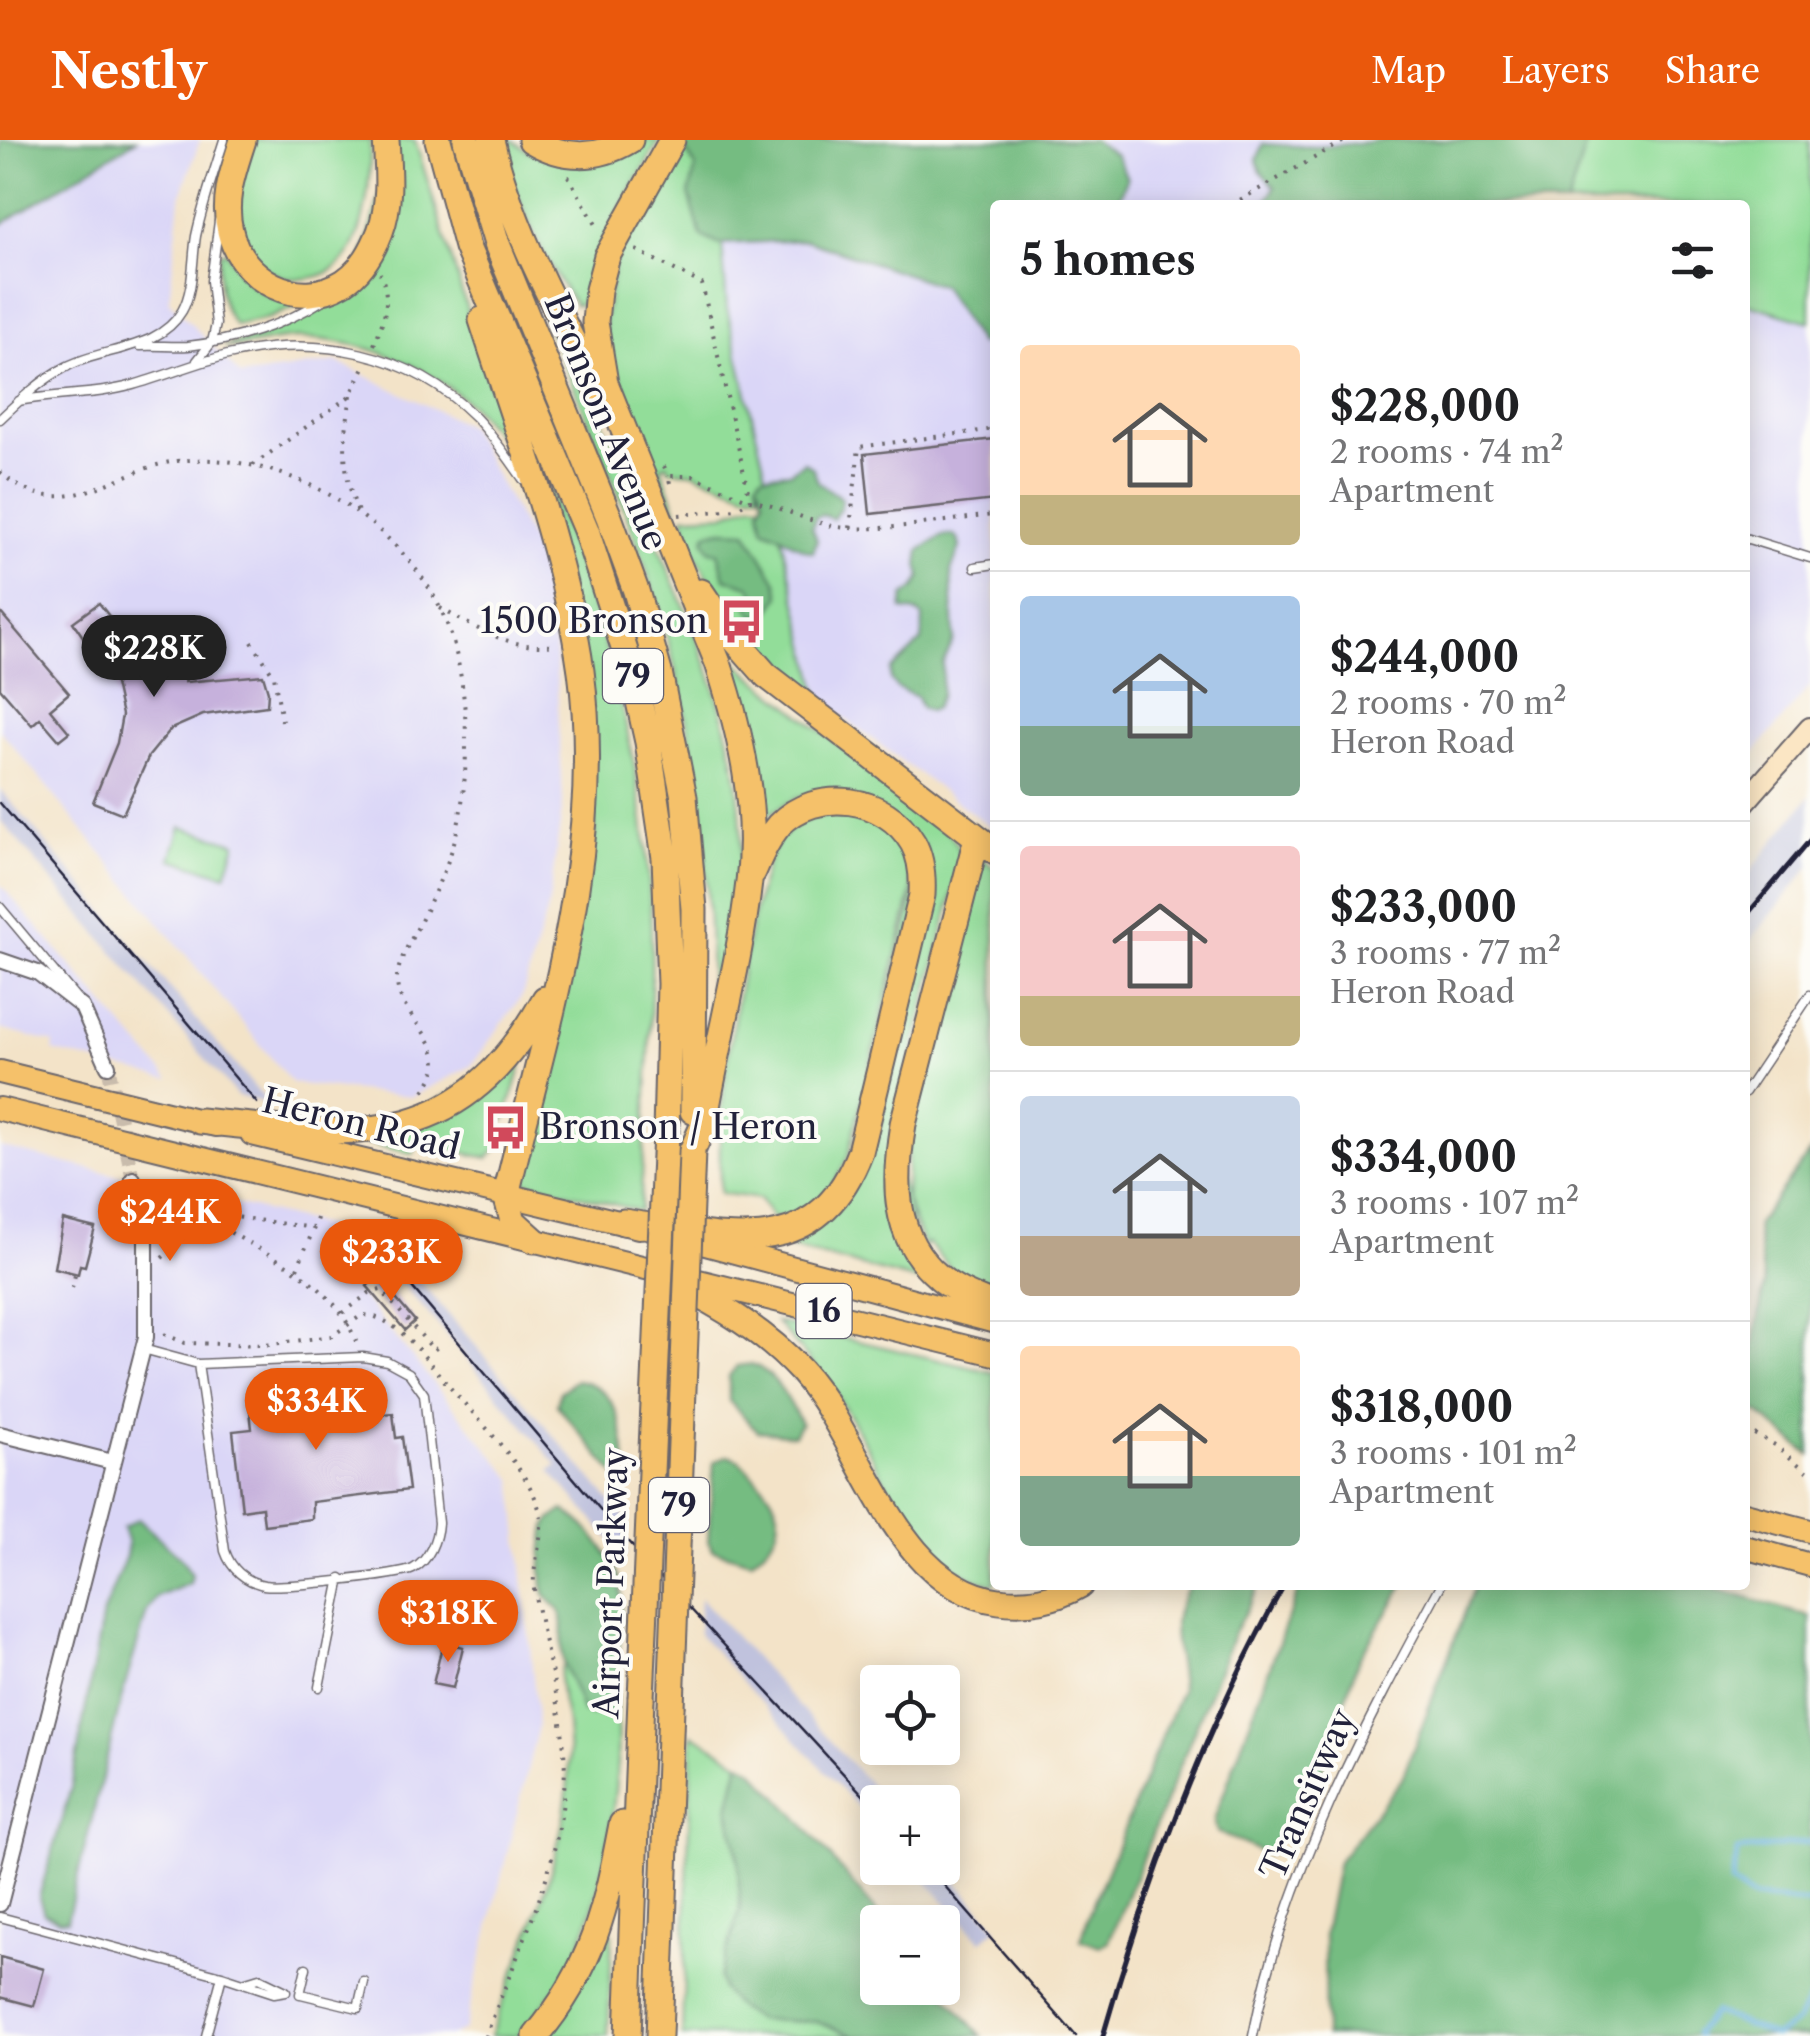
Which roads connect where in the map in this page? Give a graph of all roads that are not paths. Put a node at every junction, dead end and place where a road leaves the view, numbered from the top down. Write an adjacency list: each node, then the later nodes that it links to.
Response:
1 (224, 140): 14 (lane)
2 (243, 140): 10 (highway)
3 (386, 140): 12 (highway)
4 (438, 140): 11 (highway, Bronson Avenue / 79)
5 (466, 140): 40 (highway, Bronson Avenue / 79)
6 (491, 140): 18 (highway)
7 (530, 140): 8 (highway)
8 (630, 140)
9 (672, 140): 18 (highway)
10 (231, 178): 12 (highway); 13 (lane)
11 (467, 247): 19 (highway); 39 (highway, Bronson Avenue / 79)
12 (344, 282): 13 (lane)
13 (212, 342): 14 (lane); 15 (lane)
14 (131, 346): 16 (lane)
15 (196, 364): 16 (lane); 19 (lane)
16 (19, 401): 17 (lane)
17 (0, 419)
18 (627, 442): 20 (highway)
19 (538, 498): 31 (highway)
20 (670, 523): 27 (highway); 28 (highway)
21 (1750, 540): 22 (lane)
22 (1810, 558)
23 (990, 565): 24 (lane)
24 (975, 567)
25 (1810, 728): 26 (main road)
26 (1750, 791)
27 (986, 844): 46 (highway)
28 (749, 882): 40 (highway); 43 (highway)
29 (0, 907): 33 (lane)
30 (0, 960): 33 (street)
31 (564, 964): 38 (highway); 42 (highway)
32 (1810, 995): 36 (lane)
33 (82, 1007): 34 (street)
34 (108, 1066)
35 (0, 1072): 38 (main road, Heron Road / 16)
36 (1750, 1085)
37 (0, 1109): 44 (main road, Heron Road / 16)
38 (200, 1121): 42 (main road, Heron Road / 16)
39 (666, 1133): 61 (highway, Airport Parkway / 79, bridge)
40 (692, 1151): 71 (highway, Airport Parkway / 79, bridge)
41 (133, 1179): 48 (street)
42 (506, 1195): 43 (main road, Heron Road / 16); 44 (highway)
43 (623, 1222): 47 (main road, Heron Road / 16)
44 (534, 1240): 45 (main road, Heron Road / 16)
45 (652, 1270): 49 (main road, Heron Road / 16); 58 (highway)
46 (990, 1303)
47 (990, 1321)
48 (143, 1349): 50 (lane); 52 (street)
49 (990, 1353)
50 (198, 1364): 57 (lane); 57 (lane)
51 (0, 1434): 52 (street)
52 (112, 1462): 62 (street)
53 (1750, 1515): 54 (main road)
54 (1810, 1531)
55 (1750, 1547): 56 (main road)
56 (1810, 1565)
57 (341, 1578): 60 (lane)
58 (1068, 1590)
59 (1438, 1590): 72 (lane, Transitway)
60 (318, 1687)
61 (639, 1740): 69 (highway); 70 (highway, Airport Parkway / 79)
62 (0, 1904)
63 (0, 1917): 65 (lane)
64 (306, 1968): 67 (lane)
65 (222, 1976): 67 (lane); 68 (lane)
66 (364, 1982): 67 (lane)
67 (301, 1994)
68 (206, 2036)
69 (536, 2036)
70 (628, 2036)
71 (659, 2036)
72 (1253, 2036)

